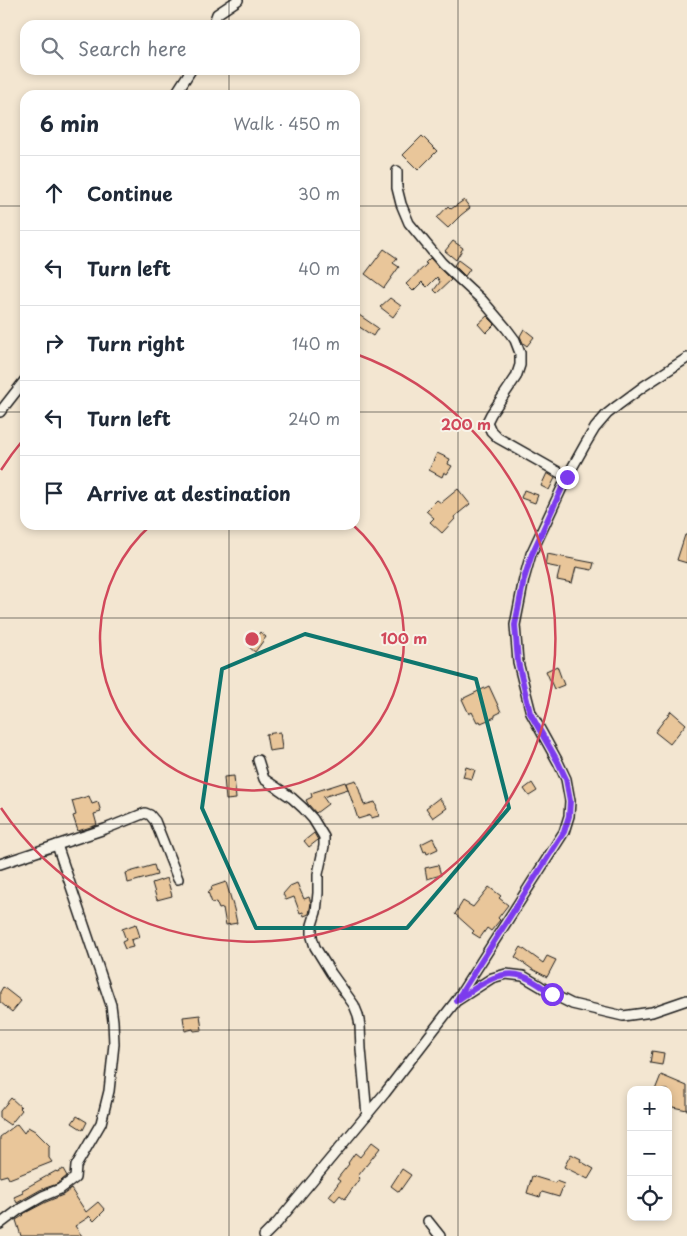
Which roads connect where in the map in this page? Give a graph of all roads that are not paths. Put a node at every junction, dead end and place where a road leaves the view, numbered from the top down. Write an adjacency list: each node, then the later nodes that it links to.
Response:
1 (238, 0): 2 (street)
2 (215, 20)
3 (188, 75): 4 (street)
4 (178, 90)
5 (397, 170): 9 (street)
6 (687, 358): 9 (street)
7 (20, 386): 8 (street)
8 (0, 412)
9 (567, 477): 15 (street)
10 (258, 760): 16 (street)
11 (57, 845): 12 (street); 13 (street); 18 (street)
12 (0, 864)
13 (178, 879)
14 (687, 1000): 15 (street)
15 (456, 1001): 16 (street)
16 (368, 1115): 19 (street)
17 (428, 1221): 20 (street)
18 (0, 1224)
19 (264, 1236)
20 (440, 1236)

